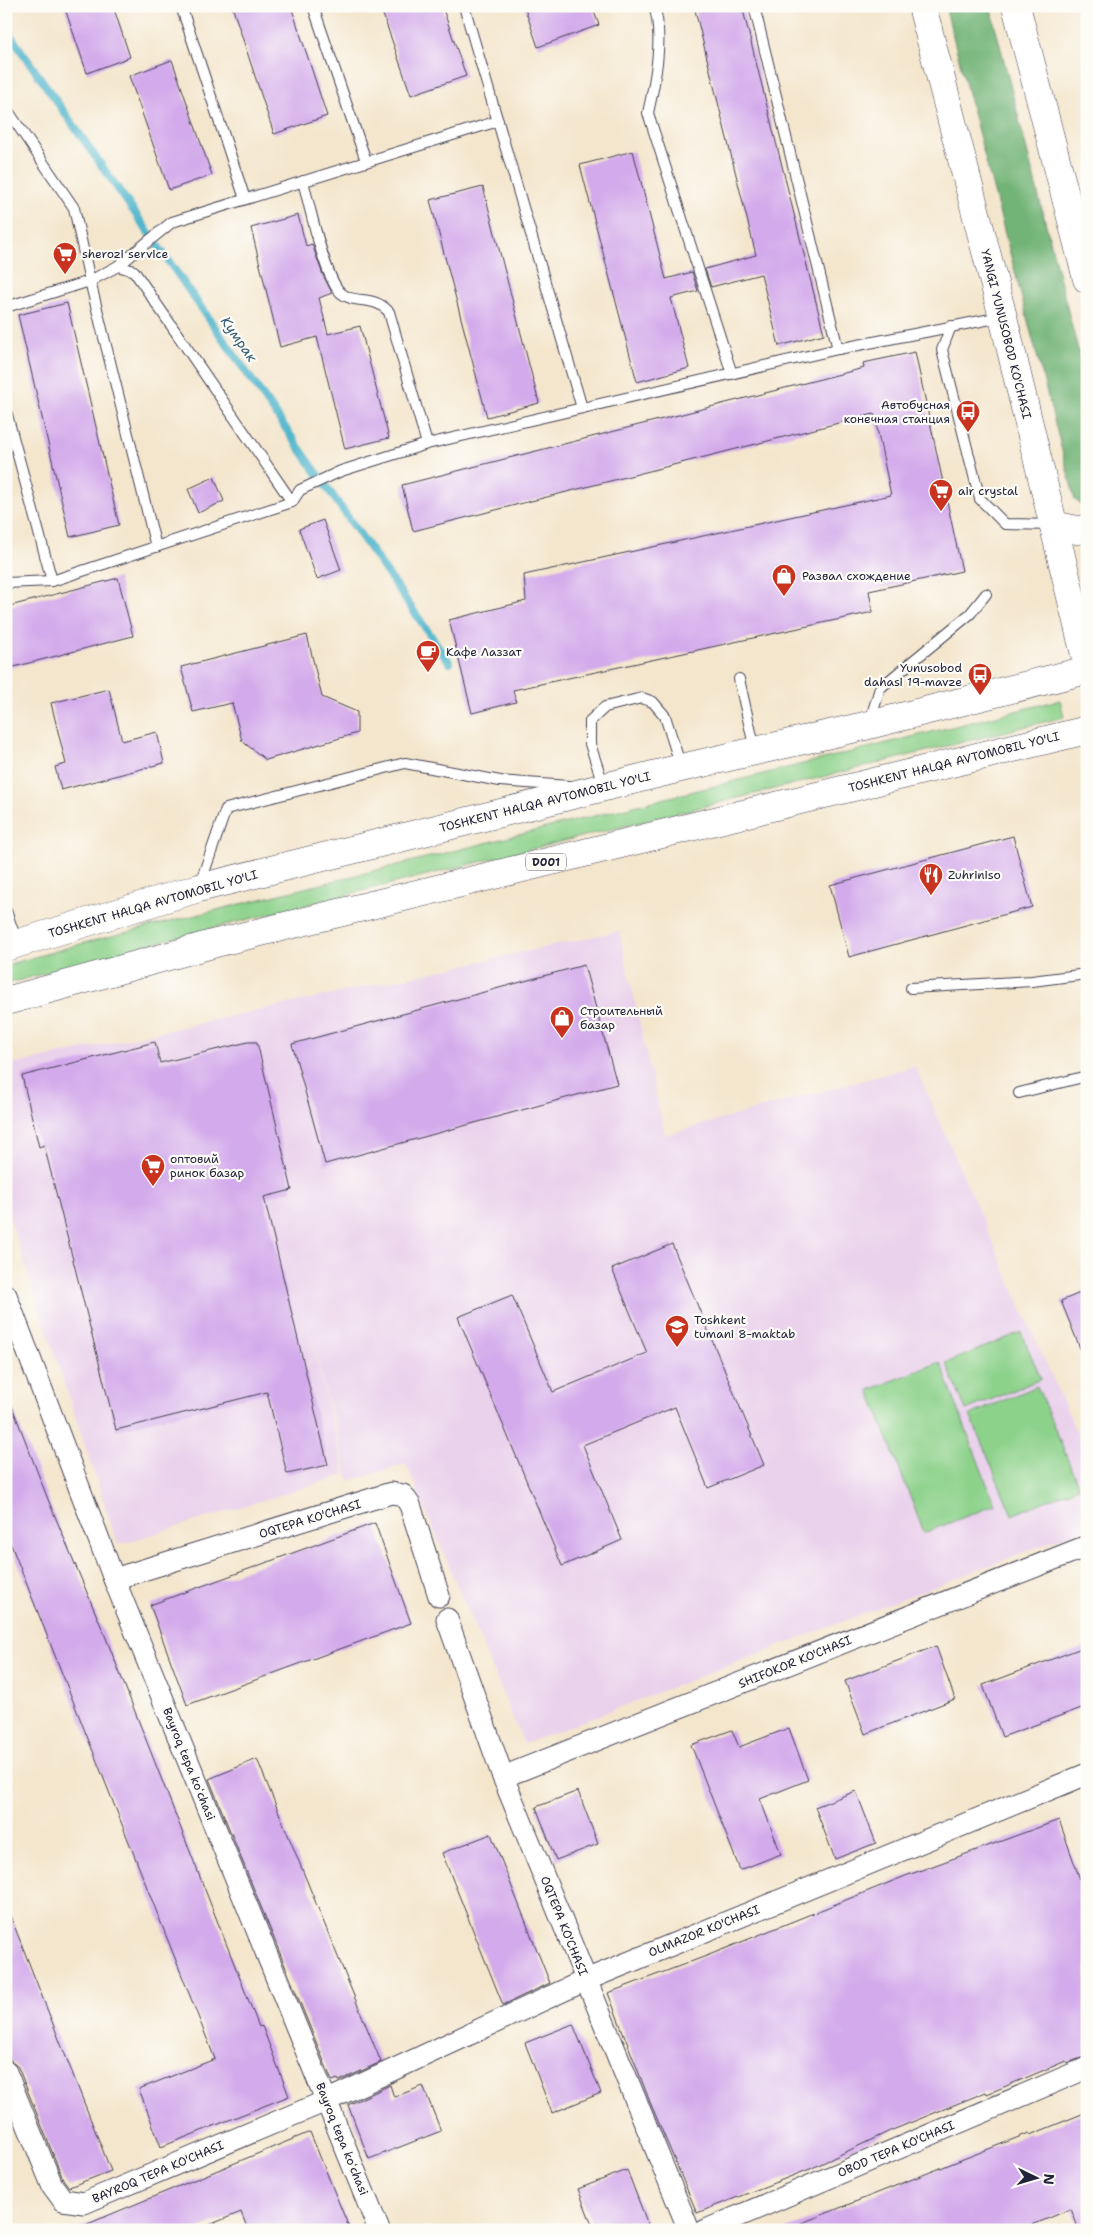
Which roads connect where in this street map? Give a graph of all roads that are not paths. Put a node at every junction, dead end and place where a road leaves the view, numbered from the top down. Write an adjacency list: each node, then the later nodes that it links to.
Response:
1 (182, 6): 12 (lane)
2 (313, 6): 10 (lane)
3 (464, 6): 9 (lane)
4 (654, 6): 20 (lane)
5 (754, 6): 19 (lane)
6 (922, 6): 17 (main road, YANGI YUNUSOBOD KO'CHASI)
7 (1016, 6): 14 (main road)
8 (6, 108): 15 (lane)
9 (498, 122): 10 (lane); 21 (lane)
10 (366, 160): 11 (lane)
11 (303, 181): 12 (lane); 23 (lane)
12 (245, 199): 13 (lane)
13 (118, 266): 15 (lane); 24 (lane)
14 (1087, 279)
15 (90, 281): 16 (lane); 27 (lane)
16 (6, 308)
17 (1003, 317): 18 (lane); 25 (main road, YANGI YUNUSOBOD KO'CHASI)
18 (950, 326): 19 (lane); 25 (lane)
19 (838, 349): 20 (lane)
20 (732, 374): 21 (lane)
21 (582, 408): 23 (lane)
22 (6, 411): 28 (lane)
23 (427, 444): 24 (lane)
24 (292, 502): 27 (lane)
25 (1053, 525): 26 (main road); 31 (main road, YANGI YUNUSOBOD KO'CHASI)
26 (1087, 529)
27 (156, 547): 28 (lane)
28 (52, 582): 29 (lane)
29 (6, 583)
30 (986, 594): 34 (lane)
31 (1087, 663)
32 (1087, 670): 34 (main road, TOSHKENT HALQA AVTOMOBIL YO'LI)
33 (739, 679): 36 (lane)
34 (869, 725): 36 (main road, TOSHKENT HALQA AVTOMOBIL YO'LI)
35 (1087, 730): 44 (main road, TOSHKENT HALQA AVTOMOBIL YO'LI / D001)
36 (755, 751): 37 (main road, TOSHKENT HALQA AVTOMOBIL YO'LI)
37 (681, 768): 38 (main road, TOSHKENT HALQA AVTOMOBIL YO'LI); 38 (lane)
38 (605, 788): 39 (main road, TOSHKENT HALQA AVTOMOBIL YO'LI); 39 (lane)
39 (199, 888): 41 (main road, TOSHKENT HALQA AVTOMOBIL YO'LI)
40 (6, 911): 41 (lane)
41 (12, 945)
42 (1087, 974): 43 (lane)
43 (911, 988)
44 (6, 1001)
45 (1087, 1076): 46 (lane)
46 (1020, 1093)
47 (8, 1305): 49 (street, Bayroq tepa koʻchasi)
48 (1087, 1546): 53 (street, SHIFOKOR KO'CHASI)
49 (114, 1579): 50 (street, OQTEPA KO'CHASI); 57 (street, Bayroq tepa koʻchasi)
50 (439, 1596)
51 (447, 1619): 53 (street, OQTEPA KO'CHASI)
52 (1087, 1774): 54 (street, OLMAZOR KO'CHASI)
53 (503, 1777): 54 (street, OQTEPA KO'CHASI)
54 (586, 1980): 57 (street, OLMAZOR KO'CHASI); 59 (street, OQTEPA KO'CHASI)
55 (1087, 2068): 60 (street, OBOD TEPA KO'CHASI)
56 (6, 2072): 57 (street, BAYROQ TEPA KO'CHASI)
57 (326, 2101): 58 (street, Bayroq tepa koʻchasi)
58 (379, 2230)
59 (688, 2230)
60 (706, 2230)

